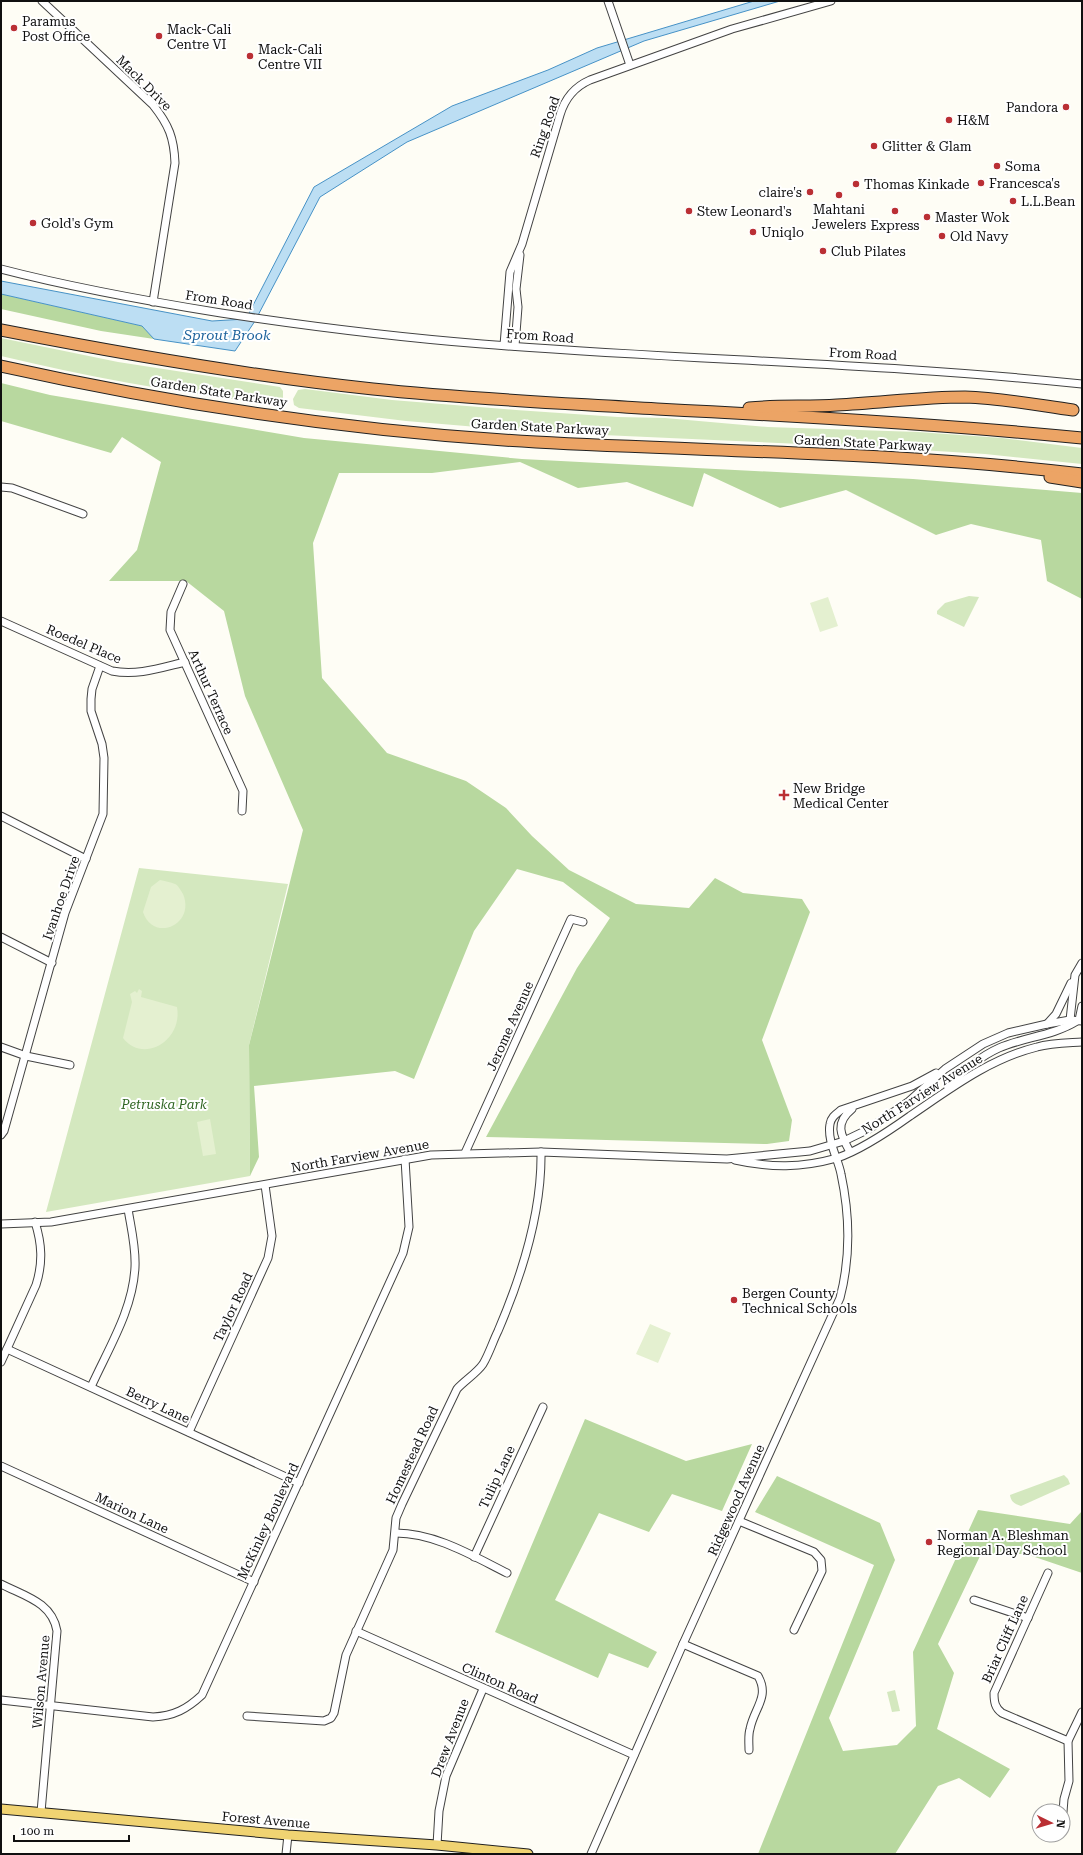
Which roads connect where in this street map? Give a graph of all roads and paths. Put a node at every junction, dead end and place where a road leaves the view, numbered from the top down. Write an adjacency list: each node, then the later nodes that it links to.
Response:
1 (42, 1): 7 (street, Mack Drive)
2 (608, 1): 4 (street)
3 (831, 1): 4 (street, Ring Road)
4 (630, 65): 5 (street, Ring Road)
5 (522, 244): 9 (street, Ring Road); 10 (street)
6 (1, 269): 7 (street, From Road)
7 (153, 302): 9 (street, From Road)
8 (1, 330): 14 (highway, Garden State Parkway)
9 (504, 345): 10 (street, From Road)
10 (515, 346): 12 (street, From Road)
11 (1, 366): 16 (highway, Garden State Parkway)
12 (1082, 384)
13 (1078, 411): 14 (highway)
14 (708, 412): 15 (highway, Garden State Parkway)
15 (1082, 438)
16 (983, 464): 17 (highway, Garden State Parkway); 18 (highway)
17 (1082, 474)
18 (1082, 482)
19 (1, 486): 20 (street)
20 (84, 514)
21 (183, 584): 23 (street, Arthur Terrace)
22 (1, 621): 24 (street, Roedel Place)
23 (185, 662): 24 (street, Roedel Place); 25 (street, Arthur Terrace)
24 (100, 666): 27 (street, Ivanhoe Drive)
25 (242, 811)
26 (1, 816): 27 (street)
27 (86, 859): 30 (street, Ivanhoe Drive)
28 (583, 922): 48 (street, Jerome Avenue)
29 (1, 937): 30 (street)
30 (52, 963): 38 (street, Ivanhoe Drive)
31 (1082, 963): 32 (street)
32 (1075, 975): 34 (street); 35 (street)
33 (1082, 1006): 34 (street)
34 (1077, 1022): 35 (street, North Farview Avenue); 41 (street)
35 (1048, 1024): 40 (street, North Farview Avenue)
36 (1082, 1042): 41 (street, North Farview Avenue)
37 (1, 1047): 38 (street)
38 (26, 1056): 39 (street); 43 (street, Ivanhoe Drive)
39 (70, 1066)
40 (945, 1069): 42 (street); 44 (street, North Farview Avenue)
41 (939, 1096): 47 (street, North Farview Avenue)
42 (855, 1106): 44 (street); 45 (street, Ridgewood Avenue)
43 (1, 1135)
44 (844, 1141): 45 (street, North Farview Avenue); 47 (street)
45 (832, 1145): 49 (street, Ridgewood Avenue); 51 (street, North Farview Avenue)
46 (541, 1152): 48 (street, North Farview Avenue); 51 (street, North Farview Avenue); 64 (street, Homestead Road)
47 (850, 1152): 49 (street, North Farview Avenue)
48 (465, 1153): 50 (street, North Farview Avenue)
49 (837, 1158): 51 (street, North Farview Avenue); 63 (street, Ridgewood Avenue)
50 (404, 1159): 52 (street, North Farview Avenue); 62 (street, McKinley Boulevard)
51 (727, 1159)
52 (265, 1185): 53 (street, North Farview Avenue); 60 (street, Taylor Road)
53 (128, 1209): 54 (street, North Farview Avenue); 58 (street)
54 (35, 1222): 55 (street, North Farview Avenue); 56 (street)
55 (1, 1224)
56 (7, 1349): 57 (street); 58 (street, Berry Lane)
57 (1, 1362)
58 (91, 1387): 60 (street, Berry Lane)
59 (543, 1407): 65 (street, Tulip Lane)
60 (189, 1432): 62 (street, Berry Lane)
61 (1, 1466): 68 (street, Marion Lane)
62 (299, 1483): 68 (street, McKinley Boulevard)
63 (739, 1521): 72 (street); 74 (street, Ridgewood Avenue)
64 (396, 1533): 65 (street); 73 (street, Homestead Road)
65 (474, 1557): 66 (street)
66 (507, 1573)
67 (1048, 1573): 71 (street, Briar Cliff Lane)
68 (254, 1582): 77 (street, McKinley Boulevard)
69 (1, 1584): 77 (street, Wilson Avenue)
70 (974, 1600): 71 (street)
71 (1028, 1618): 80 (street, Briar Cliff Lane)
72 (794, 1630)
73 (356, 1631): 75 (street, Clinton Road); 79 (street, Homestead Road)
74 (683, 1644): 81 (street); 82 (street, Ridgewood Avenue)
75 (483, 1688): 82 (street, Clinton Road); 87 (street, Drew Avenue)
76 (1, 1700): 77 (street, McKinley Boulevard)
77 (51, 1705): 85 (street, Wilson Avenue)
78 (1082, 1712): 80 (street)
79 (247, 1716)
80 (1068, 1741): 83 (street)
81 (749, 1750)
82 (634, 1754): 90 (street, Ridgewood Avenue)
83 (1064, 1803)
84 (1, 1808): 85 (main road, Forest Avenue)
85 (41, 1812): 86 (main road, Forest Avenue)
86 (288, 1835): 87 (main road, Forest Avenue); 88 (street)
87 (437, 1845): 89 (main road, Forest Avenue)
88 (286, 1854)
89 (528, 1854)
90 (591, 1854)

